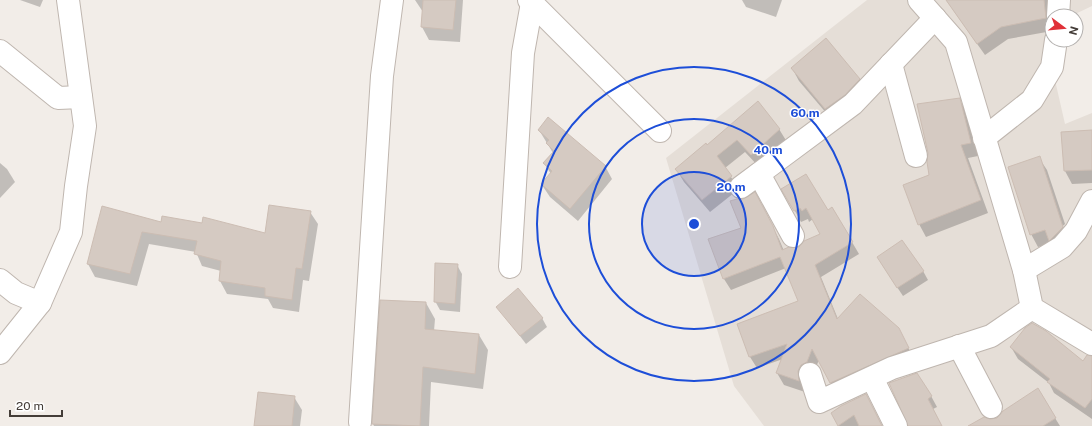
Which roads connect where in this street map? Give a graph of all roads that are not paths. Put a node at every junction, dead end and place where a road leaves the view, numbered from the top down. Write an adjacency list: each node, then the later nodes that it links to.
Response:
1 (68, 0): 9 (street)
2 (392, 0): 28 (street)
3 (919, 0): 5 (street)
4 (530, 2): 10 (street); 17 (street)
5 (935, 18): 8 (street); 11 (street)
6 (1055, 48): 11 (street)
7 (0, 51): 9 (street)
8 (891, 64): 12 (street); 13 (street)
9 (81, 97): 20 (street)
10 (660, 130)
11 (984, 138): 18 (street)
12 (916, 156)
13 (759, 174): 14 (street); 16 (street)
14 (741, 187)
15 (1092, 201): 18 (street)
16 (793, 236)
17 (510, 267)
18 (1024, 270): 21 (street)
19 (0, 280): 20 (street)
20 (40, 303): 24 (street)
21 (1032, 308): 22 (street); 23 (street)
22 (1092, 344)
23 (959, 346): 26 (street); 27 (street)
24 (0, 353)
25 (810, 374): 26 (street)
26 (872, 378): 29 (street)
27 (991, 407)
28 (360, 422)
29 (896, 426)

